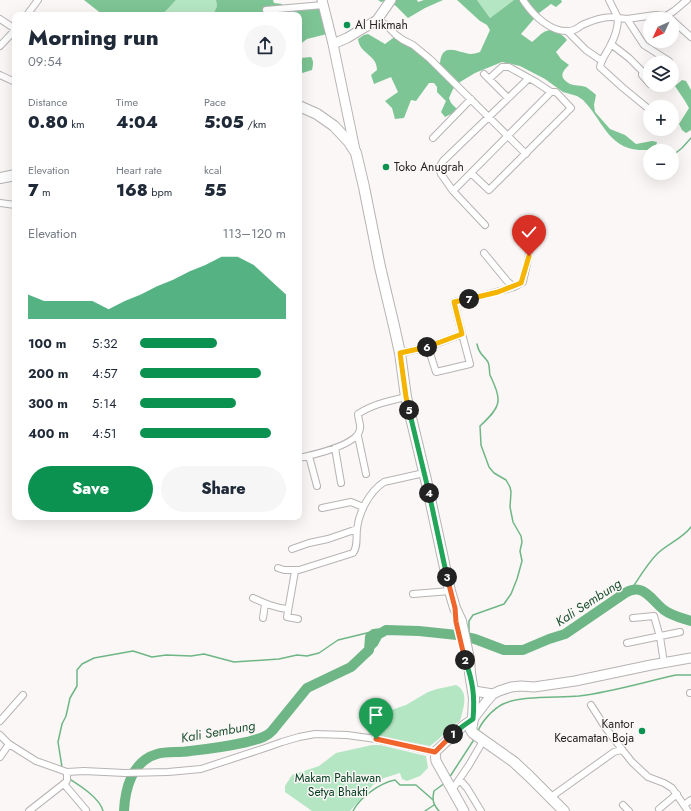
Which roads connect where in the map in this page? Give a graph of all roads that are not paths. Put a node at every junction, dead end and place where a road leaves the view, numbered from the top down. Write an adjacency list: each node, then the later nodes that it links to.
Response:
1 (38, 0): 8 (street)
2 (391, 0): 14 (street)
3 (523, 0): 17 (street)
4 (609, 0): 11 (street)
5 (687, 0): 9 (street)
6 (322, 3): 7 (street); 20 (street)
7 (266, 10)
8 (29, 12)
9 (674, 12)
10 (643, 17): 13 (street)
11 (618, 18): 13 (street); 17 (street); 21 (street)
12 (0, 19): 15 (street)
13 (627, 19): 23 (street)
14 (377, 20): 20 (street); 33 (street)
15 (12, 27)
16 (679, 27): 19 (street)
17 (567, 31): 24 (street)
18 (12, 32): 22 (street)
19 (691, 37)
20 (333, 44): 39 (street)
21 (611, 44): 24 (street); 27 (street)
22 (0, 46)
23 (660, 56)
24 (602, 61): 34 (street)
25 (484, 74): 28 (street)
26 (0, 75): 30 (street)
27 (643, 76)
28 (489, 79): 29 (street); 32 (street)
29 (528, 79): 31 (street); 32 (street)
30 (12, 81)
31 (551, 92): 37 (street); 40 (street)
32 (508, 98): 36 (street)
33 (471, 99): 36 (street); 38 (street)
34 (643, 104)
35 (302, 107): 39 (main road)
36 (489, 117): 37 (street); 44 (street)
37 (508, 136): 40 (street); 41 (street)
38 (433, 138)
39 (356, 153): 53 (main road)
40 (526, 154): 41 (street)
41 (471, 173): 44 (street)
42 (12, 176): 43 (main road)
43 (0, 178)
44 (453, 191): 47 (street)
45 (0, 203): 46 (street)
46 (12, 205)
47 (485, 225)
48 (484, 253): 50 (street)
49 (528, 255): 50 (street)
50 (514, 287): 51 (street)
51 (462, 334): 52 (street); 52 (street)
52 (428, 347): 53 (street)
53 (400, 353): 54 (main road)
54 (406, 397): 55 (street); 59 (main road)
55 (358, 436): 56 (street); 60 (street)
56 (335, 448): 57 (street); 61 (street)
57 (309, 456): 58 (street); 62 (street)
58 (302, 457)
59 (424, 473): 63 (street); 69 (main road)
60 (366, 474)
61 (341, 483)
62 (317, 486)
63 (363, 507): 64 (street); 65 (street)
64 (322, 508)
65 (357, 529): 66 (street); 68 (street)
66 (292, 549)
67 (278, 568): 68 (street)
68 (295, 571): 73 (street)
69 (450, 591): 70 (street); 82 (main road)
70 (413, 594)
71 (253, 598): 72 (street)
72 (265, 604): 73 (street); 74 (street)
73 (288, 609): 76 (street)
74 (263, 618)
75 (633, 618): 78 (street)
76 (298, 619)
77 (680, 632): 78 (street)
78 (660, 637): 79 (street); 81 (street)
79 (628, 643)
80 (691, 658): 81 (street)
81 (664, 663): 83 (street)
82 (474, 691): 83 (street); 86 (main road)
83 (493, 694): 86 (street)
84 (23, 695): 87 (street)
85 (592, 705): 92 (street)
86 (473, 719): 89 (main road); 91 (street)
87 (0, 721)
88 (0, 735): 90 (street)
89 (483, 741): 95 (street); 98 (main road)
90 (9, 744): 93 (street); 94 (street)
91 (435, 752): 94 (street); 96 (street)
92 (624, 752): 97 (street); 98 (street)
93 (0, 757)
94 (65, 776): 103 (street); 104 (street)
95 (460, 780): 96 (street); 106 (street)
96 (451, 788): 105 (street)
97 (677, 794): 101 (street); 102 (street)
98 (551, 797): 107 (main road)
99 (691, 800): 101 (street)
100 (623, 805): 108 (street)
101 (684, 805): 109 (street)
102 (659, 809)
103 (86, 810)
104 (29, 811)
105 (464, 811)
106 (482, 811)
107 (564, 811)
108 (629, 811)
109 (688, 811)

